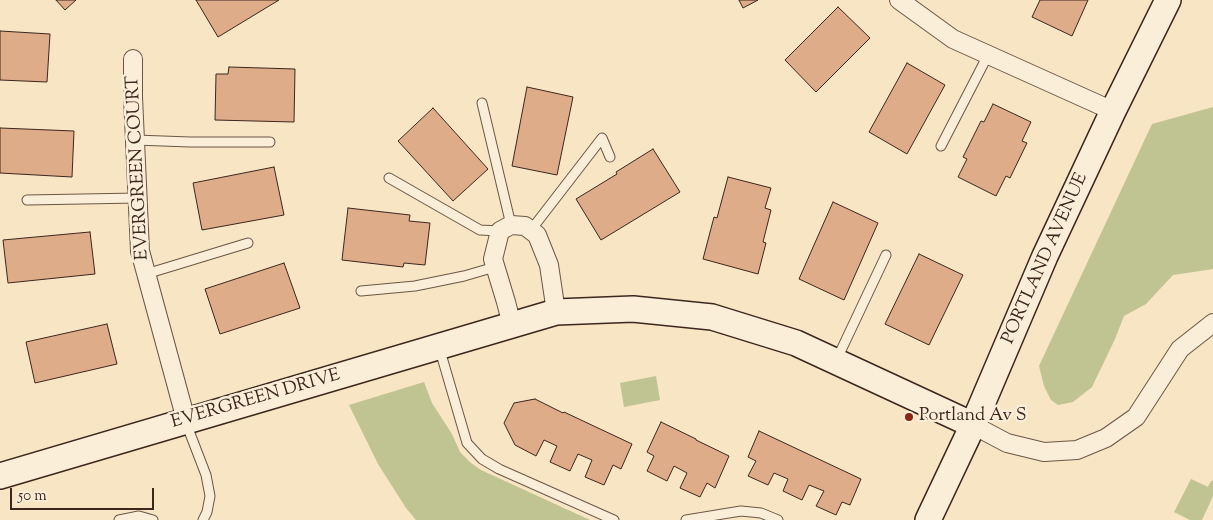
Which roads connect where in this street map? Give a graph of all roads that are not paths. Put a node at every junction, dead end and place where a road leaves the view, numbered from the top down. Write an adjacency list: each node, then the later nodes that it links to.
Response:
1 (899, 0): 3 (street)
2 (1168, 0): 6 (street, PORTLAND AVENUE)
3 (988, 55): 6 (street); 9 (lane)
4 (133, 59): 7 (street, EVERGREEN COURT)
5 (482, 103): 14 (lane)
6 (1113, 111): 27 (street, PORTLAND AVENUE)
7 (135, 140): 8 (lane); 12 (street, EVERGREEN COURT)
8 (270, 142)
9 (941, 146)
10 (610, 157): 15 (lane)
11 (389, 178): 14 (lane)
12 (138, 198): 13 (lane); 19 (street, EVERGREEN COURT)
13 (27, 200)
14 (506, 228): 15 (street); 18 (street)
15 (531, 230): 21 (street)
16 (248, 243): 19 (lane)
17 (886, 255): 25 (lane)
18 (495, 267): 20 (lane); 23 (street)
19 (146, 274): 26 (street, EVERGREEN COURT)
20 (362, 291)
21 (556, 312): 23 (street, EVERGREEN DRIVE); 25 (street, EVERGREEN DRIVE)
22 (1213, 323): 27 (street)
23 (512, 325): 24 (street, EVERGREEN DRIVE)
24 (438, 346): 26 (street, EVERGREEN DRIVE); 32 (lane)
25 (836, 361): 27 (street, EVERGREEN DRIVE)
26 (186, 420): 28 (street, EVERGREEN DRIVE); 31 (lane)
27 (973, 425): 35 (street, PORTLAND AVENUE)
28 (0, 476)
29 (120, 520): 30 (lane)
30 (153, 520)
31 (203, 520)
32 (614, 520)
33 (686, 520): 34 (lane)
34 (778, 520)
35 (928, 520)

